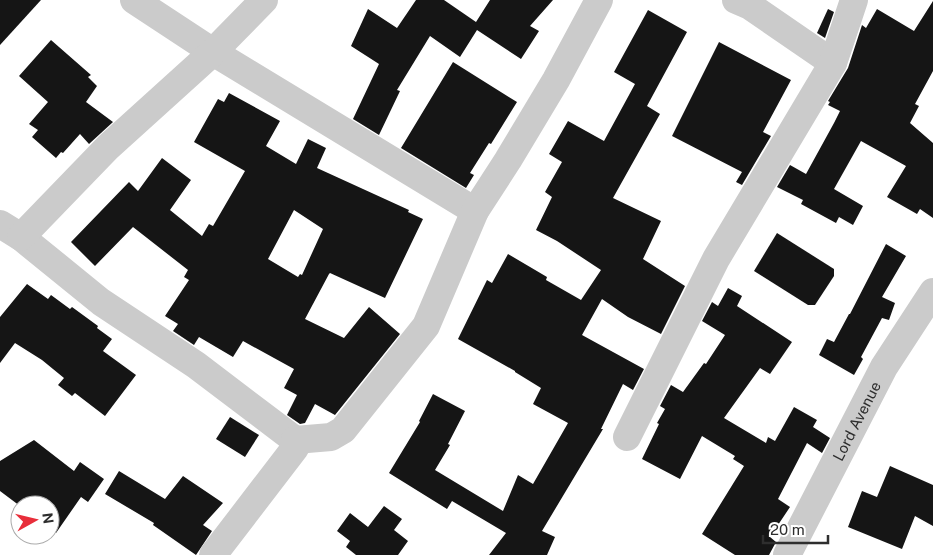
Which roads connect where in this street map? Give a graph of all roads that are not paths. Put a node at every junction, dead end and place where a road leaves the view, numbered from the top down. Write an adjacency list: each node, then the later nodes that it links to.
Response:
1 (134, 0): 6 (street)
2 (264, 0): 6 (street)
3 (599, 0): 8 (street)
4 (736, 0): 7 (street)
5 (854, 0): 7 (street)
6 (213, 52): 8 (street); 9 (street)
7 (833, 63): 11 (street)
8 (475, 211): 12 (street)
9 (10, 230): 12 (street)
10 (933, 292): 14 (street, Lord Avenue)
11 (628, 437)
12 (295, 440): 13 (street)
13 (214, 555)
14 (787, 555)

